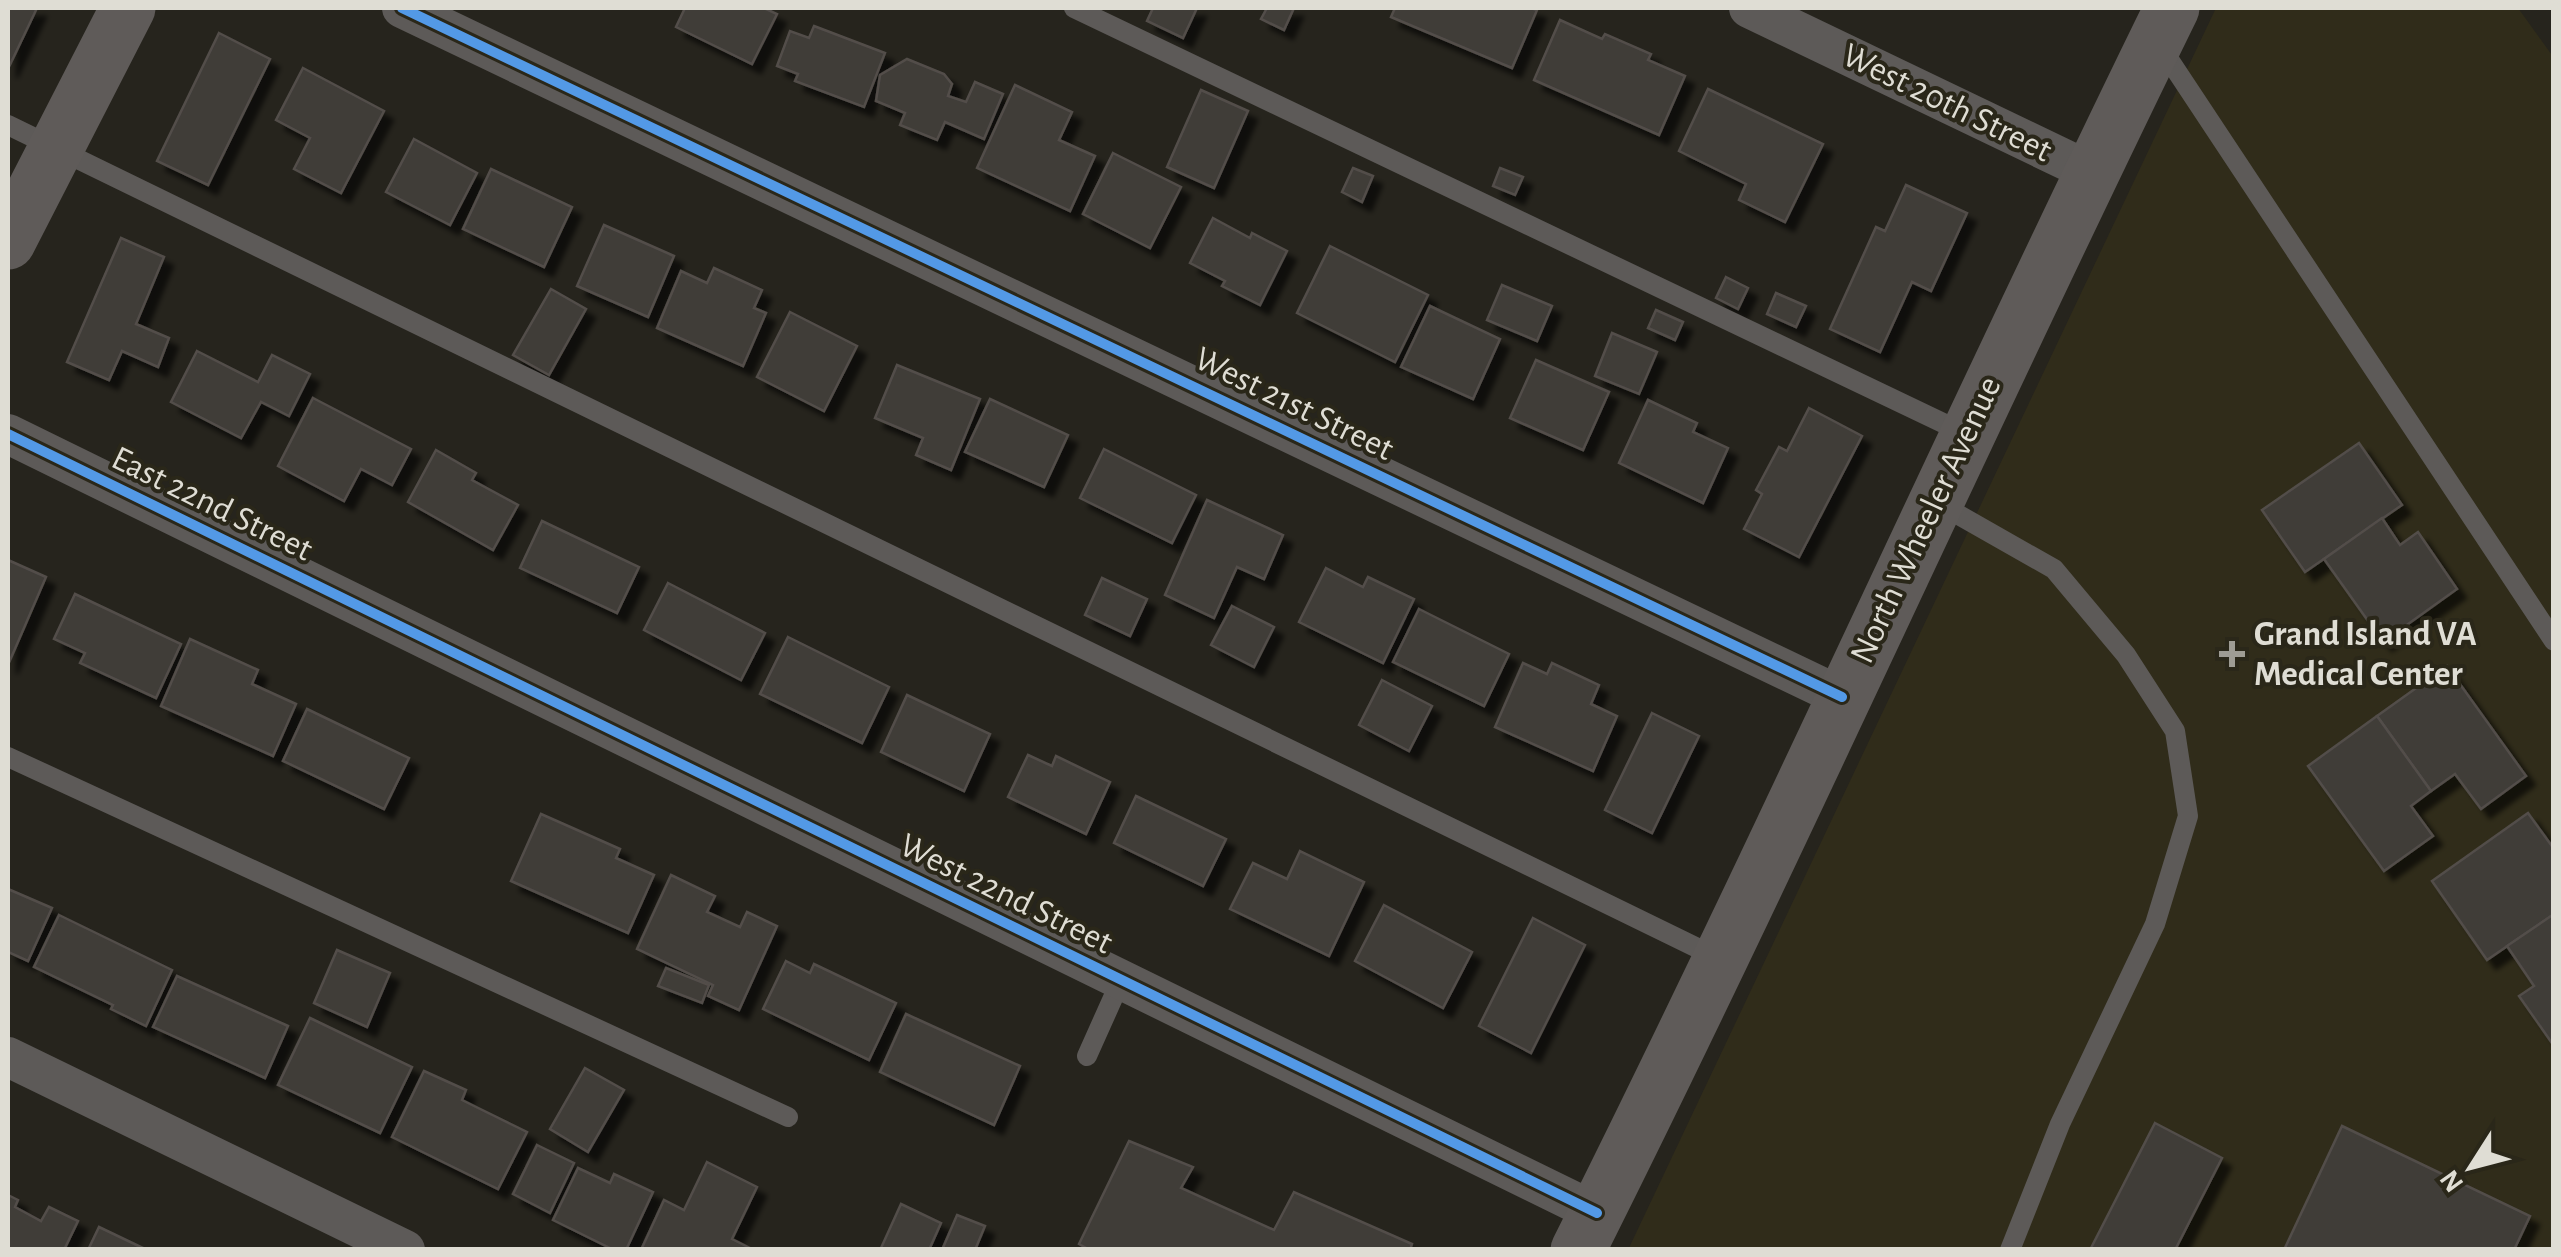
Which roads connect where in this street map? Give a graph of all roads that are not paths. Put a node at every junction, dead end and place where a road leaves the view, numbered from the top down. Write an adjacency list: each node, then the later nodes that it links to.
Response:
1 (128, 8): 6 (street)
2 (402, 8): 14 (street, West 21st Street)
3 (1074, 8): 10 (lane)
4 (1749, 8): 7 (street, West 20th Street)
5 (2164, 24): 7 (street, North Wheeler Avenue); 13 (lane)
6 (31, 136): 8 (street); 16 (lane)
7 (2091, 172): 10 (street, North Wheeler Avenue)
8 (8, 242)
9 (8, 434): 12 (street, East 22nd Street)
10 (1966, 434): 11 (street, North Wheeler Avenue)
11 (1934, 501): 14 (street, North Wheeler Avenue); 23 (lane)
12 (392, 623): 17 (street, West 22nd Street)
13 (2554, 641)
14 (1842, 697): 16 (street, North Wheeler Avenue)
15 (8, 757): 20 (lane)
16 (1720, 959): 21 (street, North Wheeler Avenue)
17 (1121, 980): 19 (lane); 21 (street, West 22nd Street)
18 (8, 1056): 22 (street)
19 (1087, 1056)
20 (788, 1116)
21 (1587, 1231)
22 (405, 1250)
23 (2010, 1250)

